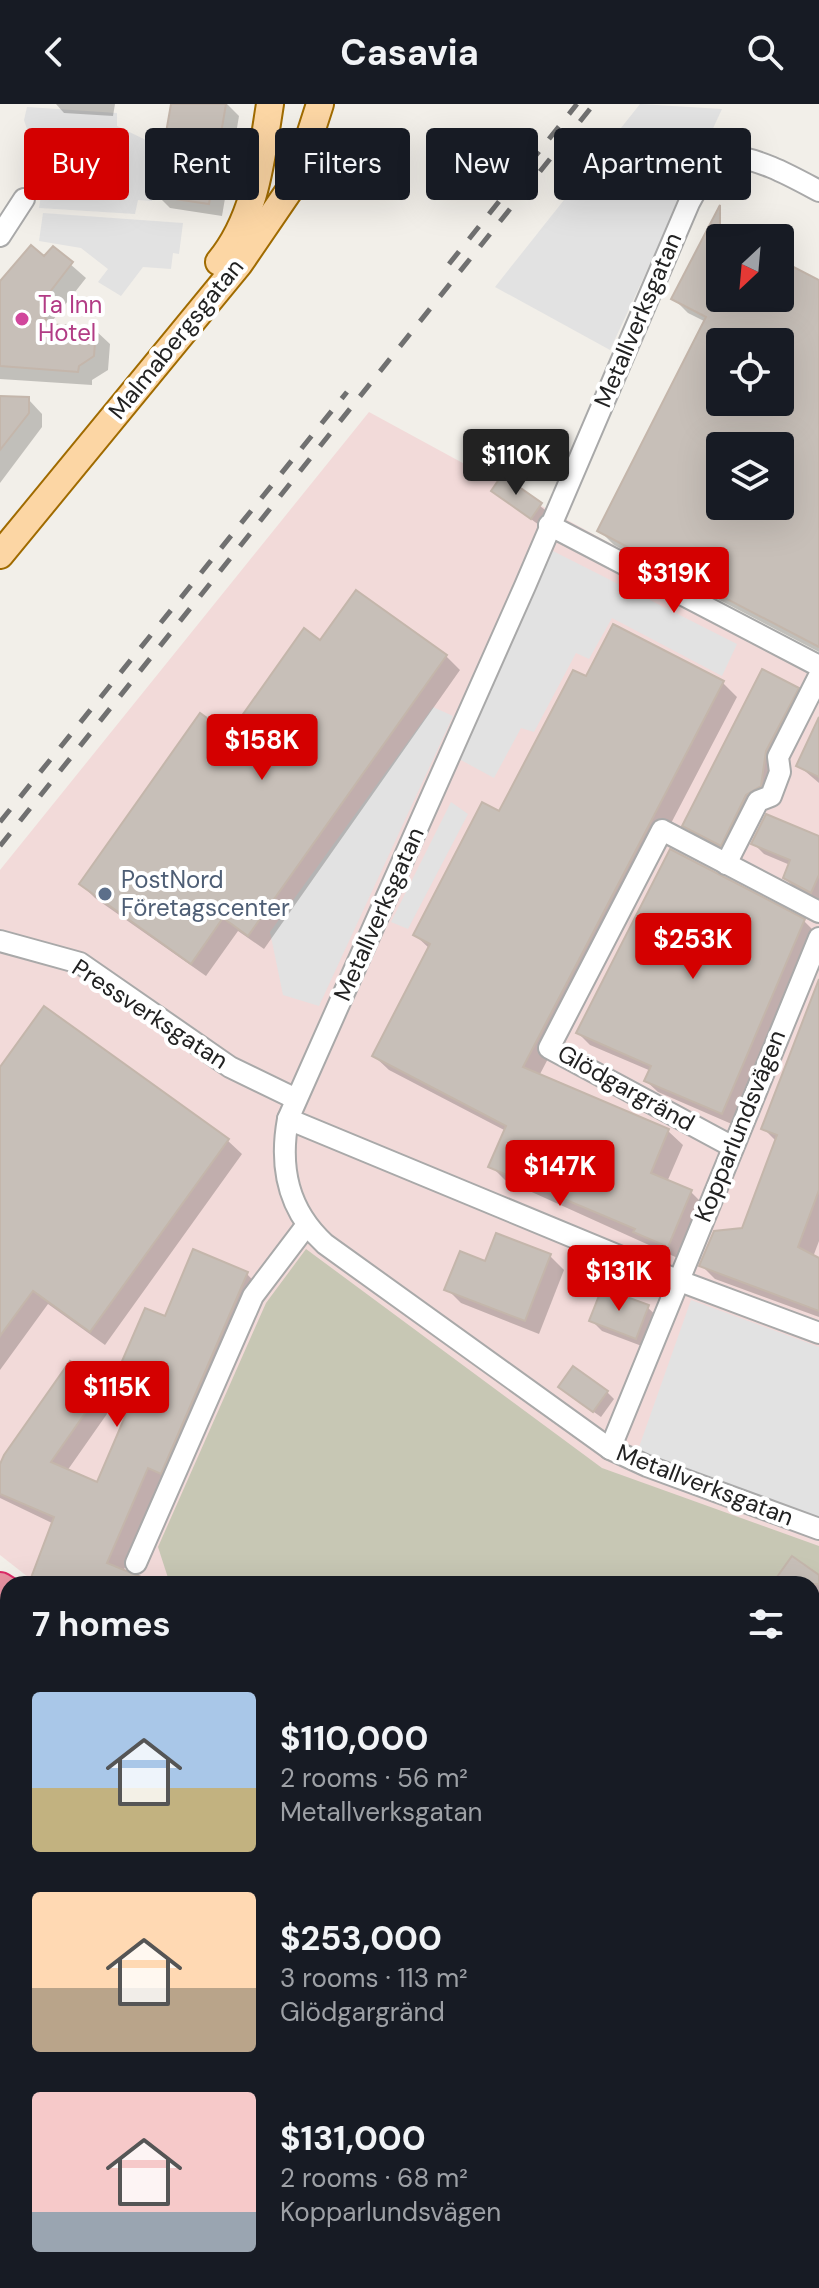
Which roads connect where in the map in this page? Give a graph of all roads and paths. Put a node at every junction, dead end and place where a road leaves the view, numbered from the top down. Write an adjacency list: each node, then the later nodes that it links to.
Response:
1 (270, 104): 7 (main road, Malmabergsgatan)
2 (317, 105): 8 (main road, Malmabergsgatan)
3 (819, 191): 6 (street, Metallverksgatan)
4 (24, 199): 5 (street)
5 (0, 236)
6 (549, 525): 9 (street); 15 (street, Metallverksgatan)
7 (0, 530)
8 (0, 555)
9 (819, 666)
10 (819, 676): 11 (street)
11 (726, 864): 12 (street, Glödgargränd); 17 (street, Glödgargränd)
12 (819, 912)
13 (819, 938): 17 (street, Kopparlundsvägen)
14 (0, 941): 15 (street, Pressverksgatan)
15 (296, 1099): 16 (street, Metallverksgatan)
16 (288, 1119): 18 (street, Metallverksgatan); 19 (street)
17 (733, 1147): 19 (street, Kopparlundsvägen)
18 (306, 1226): 21 (street, Metallverksgatan); 23 (street)
19 (677, 1280): 20 (street); 21 (street, Kopparlundsvägen)
20 (819, 1333)
21 (610, 1449): 22 (street, Metallverksgatan)
22 (819, 1529)
23 (136, 1563)

